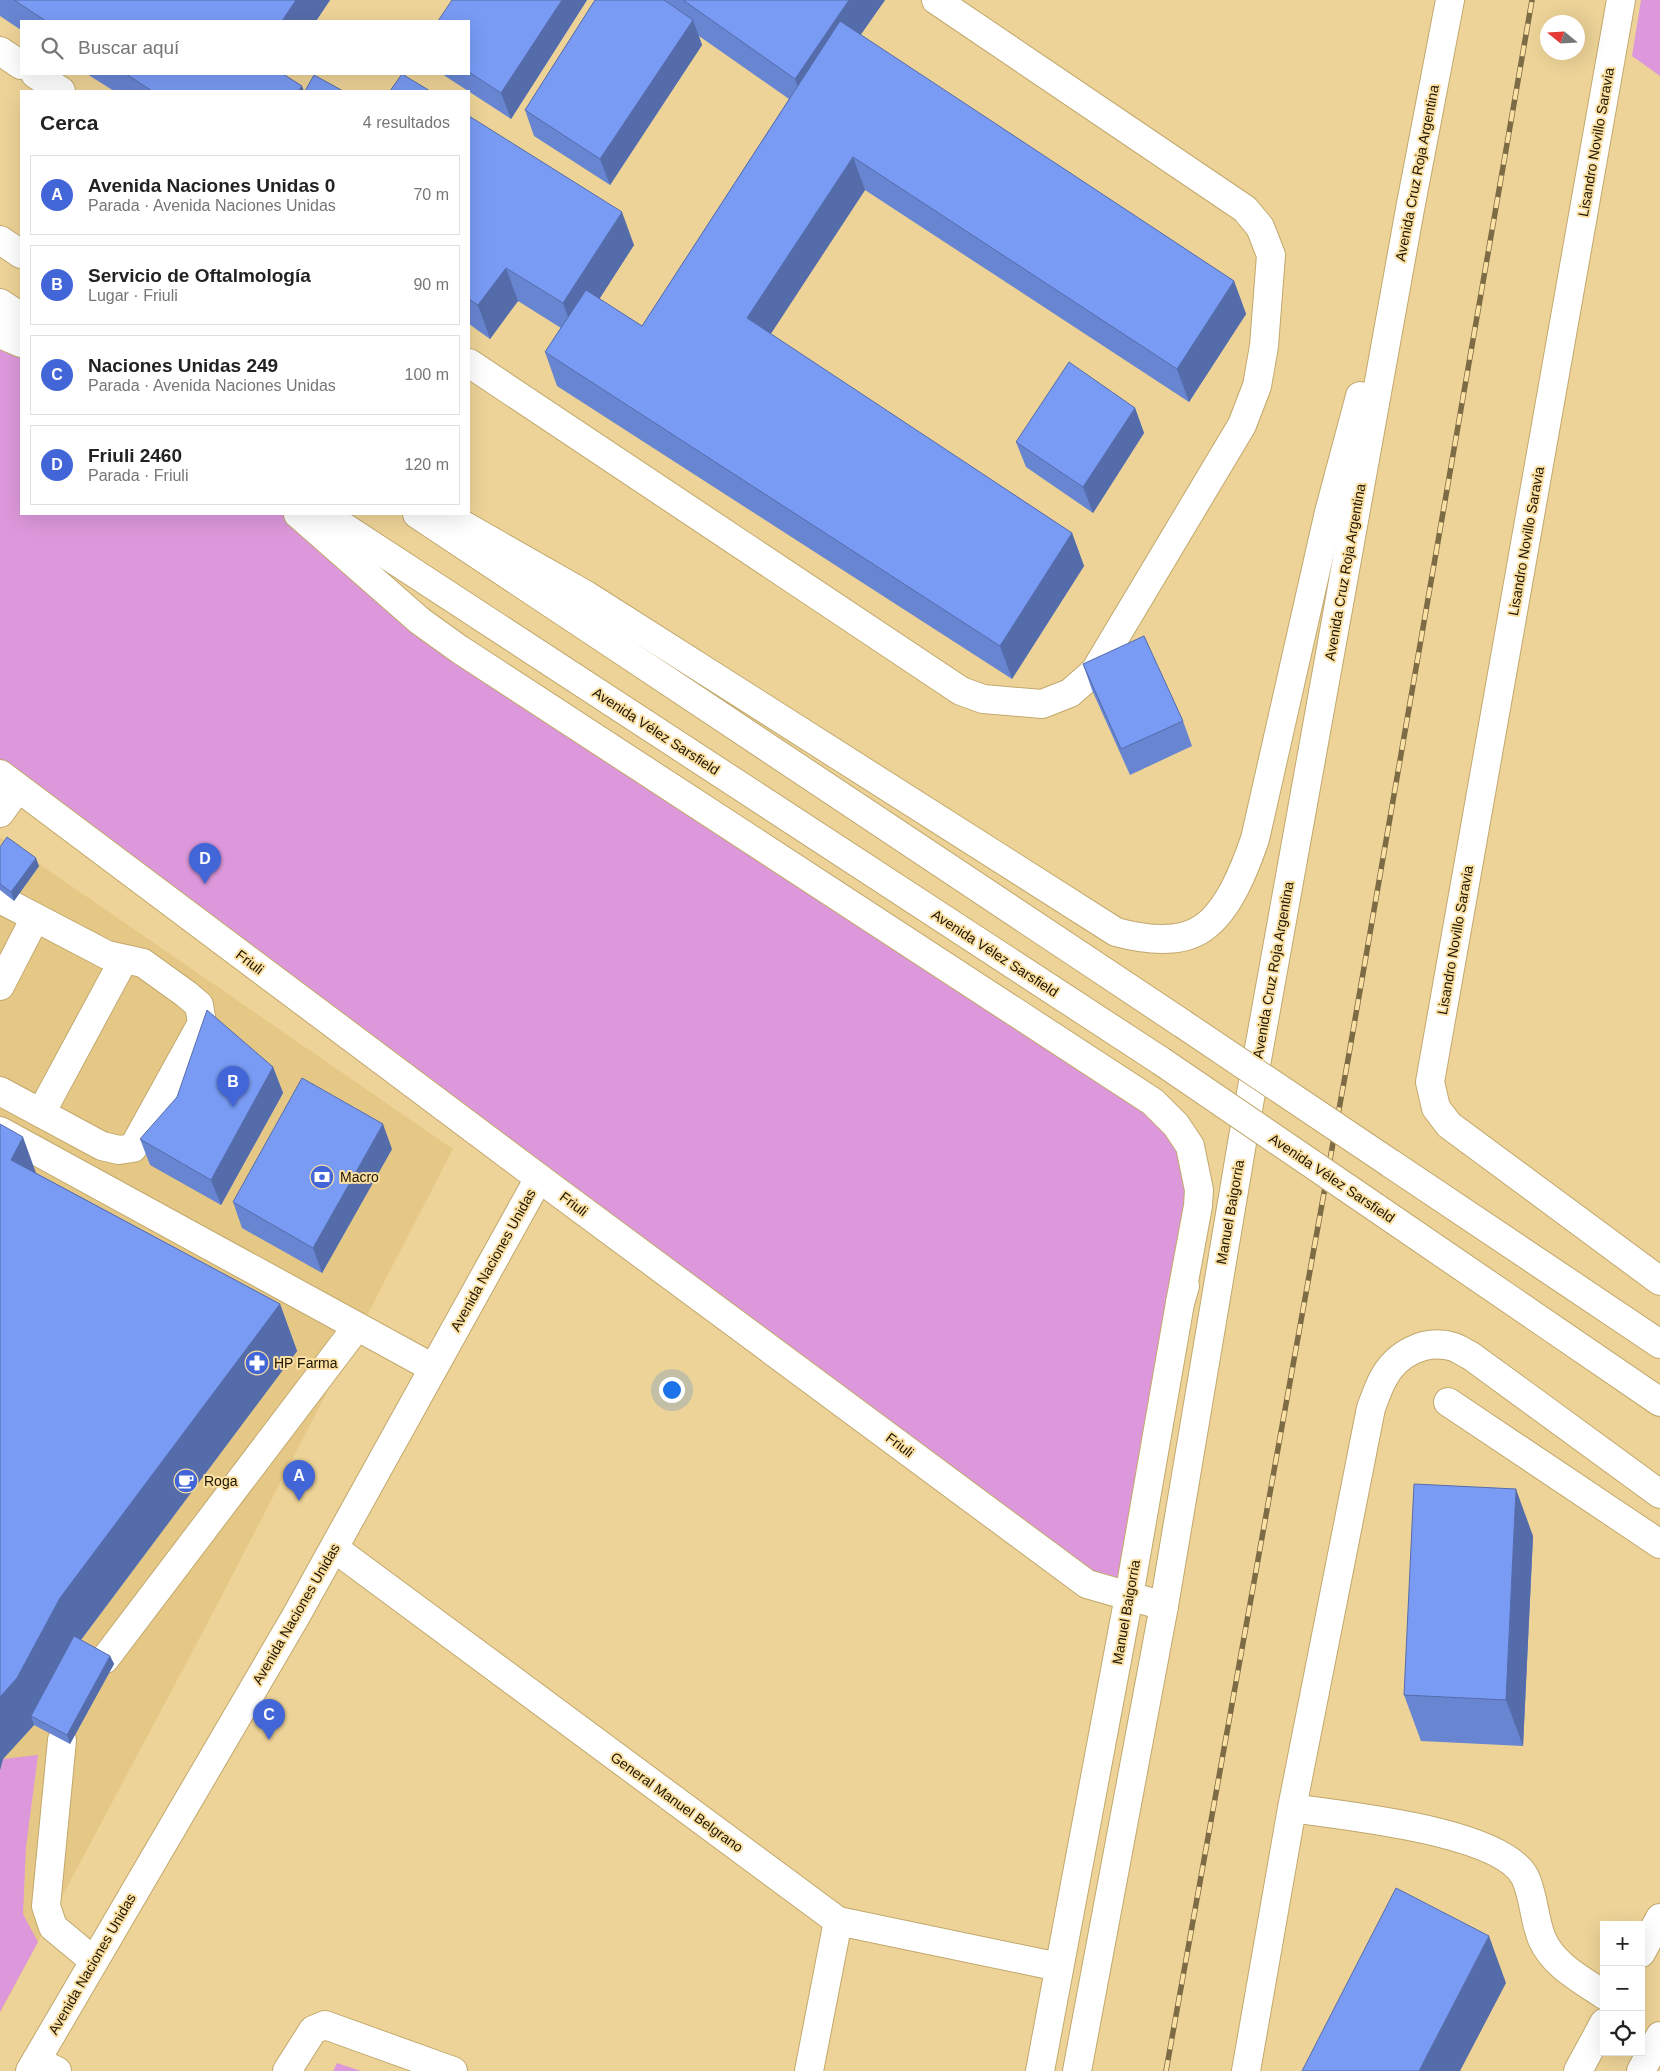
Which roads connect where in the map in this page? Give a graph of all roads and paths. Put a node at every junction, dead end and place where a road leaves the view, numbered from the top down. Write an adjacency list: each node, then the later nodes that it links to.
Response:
1 (936, 0): 15 (main road)
2 (1450, 0): 8 (main road, Avenida Cruz Roja Argentina)
3 (1621, 0): 31 (main road, Lisandro Novillo Saravia)
4 (0, 50): 5 (main road)
5 (20, 64)
6 (37, 75): 7 (main road)
7 (59, 90)
8 (1410, 209): 19 (main road); 29 (main road, Avenida Cruz Roja Argentina)
9 (0, 240): 10 (main road)
10 (20, 253)
11 (0, 304): 12 (main road)
12 (20, 316)
13 (0, 334): 14 (main road)
14 (20, 343)
15 (470, 364)
16 (299, 515): 32 (main road)
17 (326, 515): 37 (main road, Avenida Vélez Sarsfield, bridge)
18 (419, 515): 34 (main road, bridge)
19 (446, 515)
20 (9, 781): 21 (main road); 30 (main road, Friuli)
21 (0, 813)
22 (0, 899): 23 (main road)
23 (35, 918): 24 (main road); 25 (main road)
24 (124, 959): 27 (main road); 27 (main road)
25 (0, 986)
26 (0, 1091): 27 (main road)
27 (41, 1113)
28 (0, 1131): 33 (main road)
29 (1242, 1144): 32 (main road, Manuel Baigorria); 42 (main road, Manuel Baigorria)
30 (539, 1178): 35 (main road, Avenida Naciones Unidas); 41 (main road, Friuli)
31 (1660, 1281)
32 (1180, 1303): 41 (main road, Manuel Baigorria)
33 (356, 1328): 35 (main road); 43 (main road)
34 (1660, 1344)
35 (433, 1368): 40 (main road, Avenida Naciones Unidas)
36 (1448, 1402): 39 (main road)
37 (1660, 1402)
38 (1660, 1494): 45 (main road)
39 (1660, 1544)
40 (334, 1548): 47 (main road, General Manuel Belgrano); 49 (main road, Avenida Naciones Unidas)
41 (1129, 1596): 42 (main road, Friuli); 50 (main road, Manuel Baigorria)
42 (1164, 1606): 59 (main road, Manuel Baigorria)
43 (105, 1659)
44 (62, 1740): 49 (main road)
45 (1292, 1808): 51 (main road); 60 (main road)
46 (1660, 1918): 48 (main road)
47 (838, 1921): 50 (main road, General Manuel Belgrano); 57 (main road)
48 (1645, 1946)
49 (94, 1960): 54 (main road, Avenida Naciones Unidas)
50 (1059, 1967): 58 (main road, Manuel Baigorria)
51 (1600, 1992)
52 (1600, 2030): 61 (main road)
53 (1660, 2036): 62 (main road)
54 (41, 2068)
55 (287, 2071): 56 (main road)
56 (453, 2071)
57 (809, 2071)
58 (1040, 2071)
59 (1077, 2071)
60 (1246, 2071)
61 (1578, 2071)
62 (1641, 2071)

